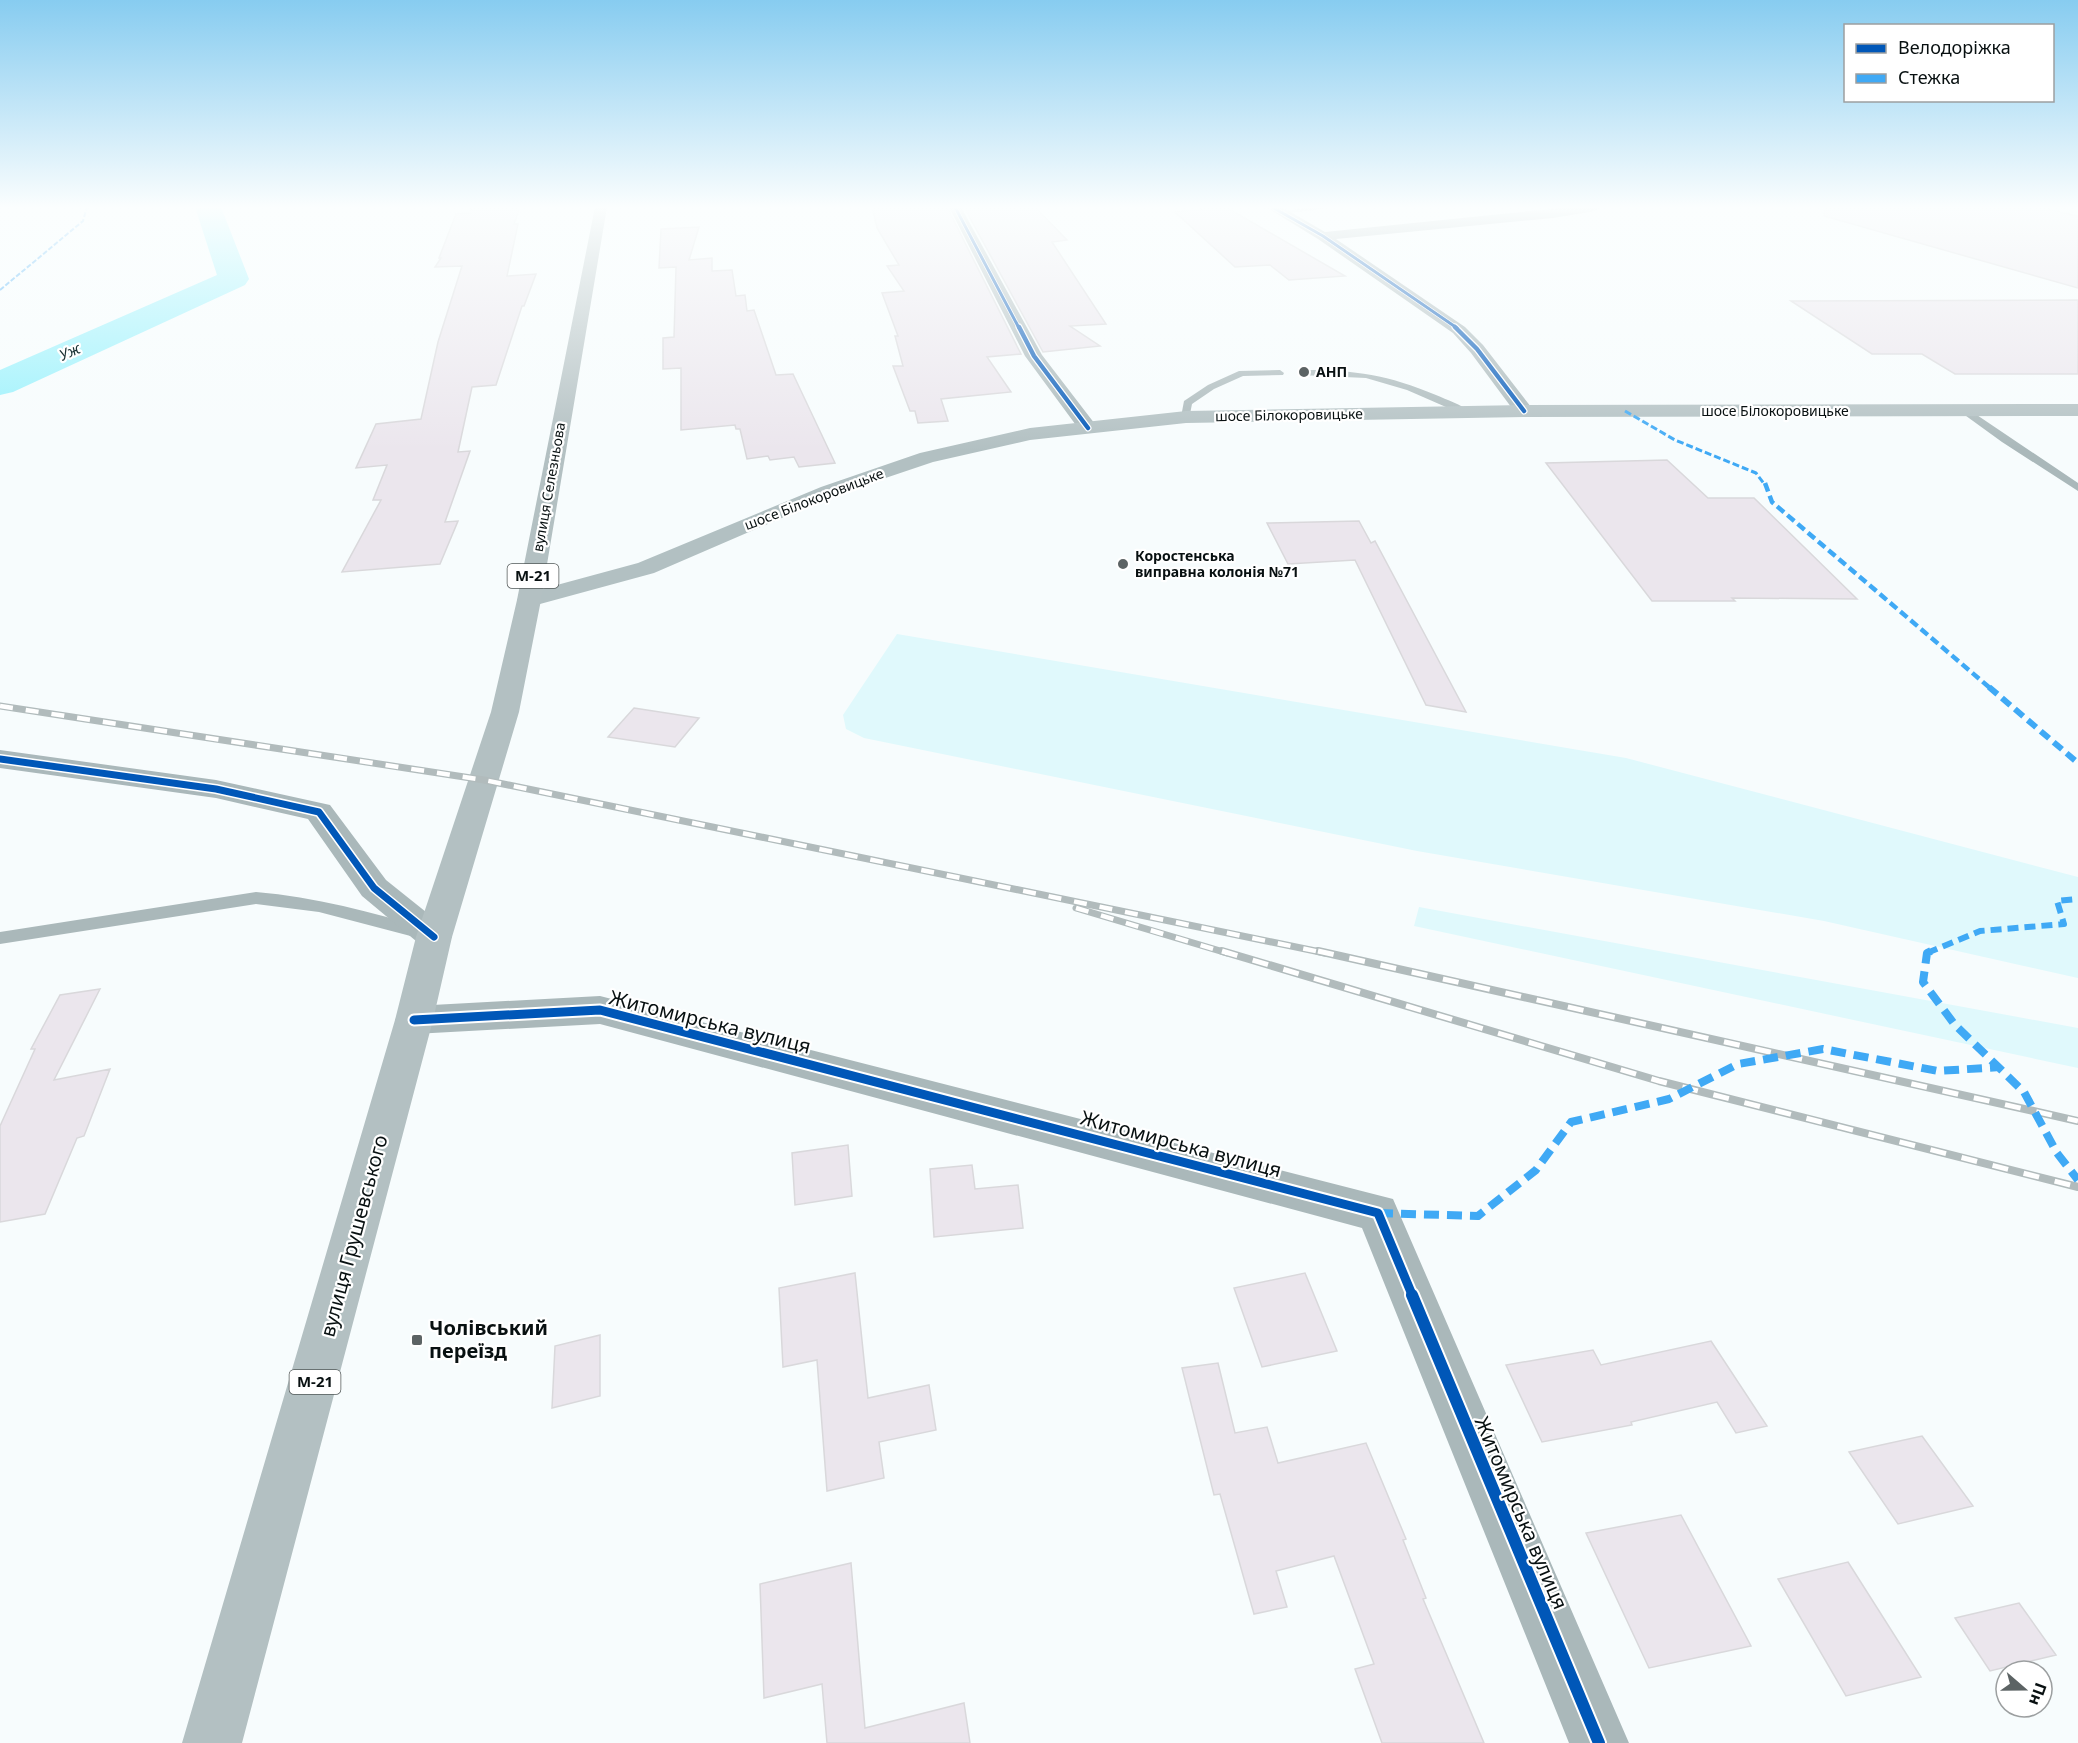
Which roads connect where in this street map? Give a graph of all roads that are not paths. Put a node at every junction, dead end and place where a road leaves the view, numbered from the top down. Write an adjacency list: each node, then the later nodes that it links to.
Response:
1 (586, 288): 13 (highway, вулиця Селезньова / М-21)
2 (998, 288): 11 (street)
3 (1401, 288): 7 (street)
4 (1279, 368): 10 (lane)
5 (1302, 369): 9 (lane)
6 (2078, 410): 8 (main road, шосе Білокоровицьке)
7 (1524, 411): 8 (main road, шосе Білокоровицьке); 9 (main road, шосе Білокоровицьке)
8 (1965, 411): 12 (lane)
9 (1465, 412): 10 (main road, шосе Білокоровицьке)
10 (1186, 417): 11 (main road, шосе Білокоровицьке)
11 (1088, 428): 13 (main road, шосе Білокоровицьке)
12 (2078, 488)
13 (529, 600): 15 (highway, вулиця Селезньова / М-21)
14 (0, 759): 15 (street)
15 (434, 937): 16 (lane); 17 (highway, вулиця Грушевського / М-21)
16 (0, 938)
17 (414, 1020): 18 (highway, вулиця Грушевського / М-21); 19 (street, Житомирська вулиця)
18 (212, 1743)
19 (1599, 1743)

